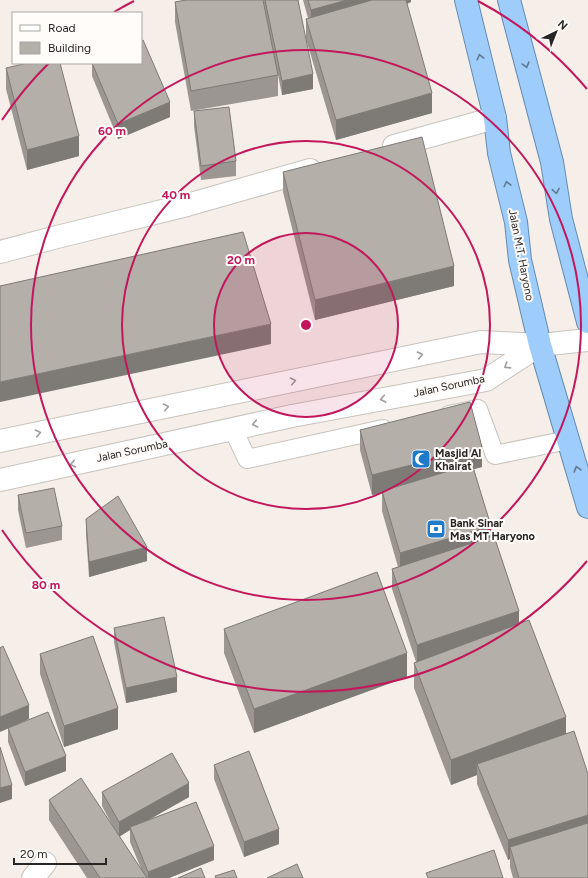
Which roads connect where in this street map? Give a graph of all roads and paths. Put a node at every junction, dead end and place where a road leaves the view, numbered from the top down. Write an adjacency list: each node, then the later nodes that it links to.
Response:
1 (466, 0): 3 (highway, Jalan M.T. Haryono, one-way to 1)
2 (509, 0): 7 (highway, one-way to 7)
3 (494, 118): 4 (street); 9 (highway, Jalan M.T. Haryono, one-way to 3)
4 (372, 152)
5 (327, 165): 6 (street)
6 (0, 252)
7 (588, 322)
8 (588, 340): 9 (street)
9 (540, 345): 12 (street, Jalan Sorumba, one-way to 12); 13 (highway, Jalan M.T. Haryono); 14 (street, one-way to 9)
10 (432, 419): 13 (lane)
11 (401, 425): 12 (lane)
12 (233, 429): 15 (street, Jalan Sorumba, one-way to 15)
13 (568, 440): 16 (highway, Jalan M.T. Haryono, one-way to 13)
14 (0, 441)
15 (0, 480)
16 (588, 507)

